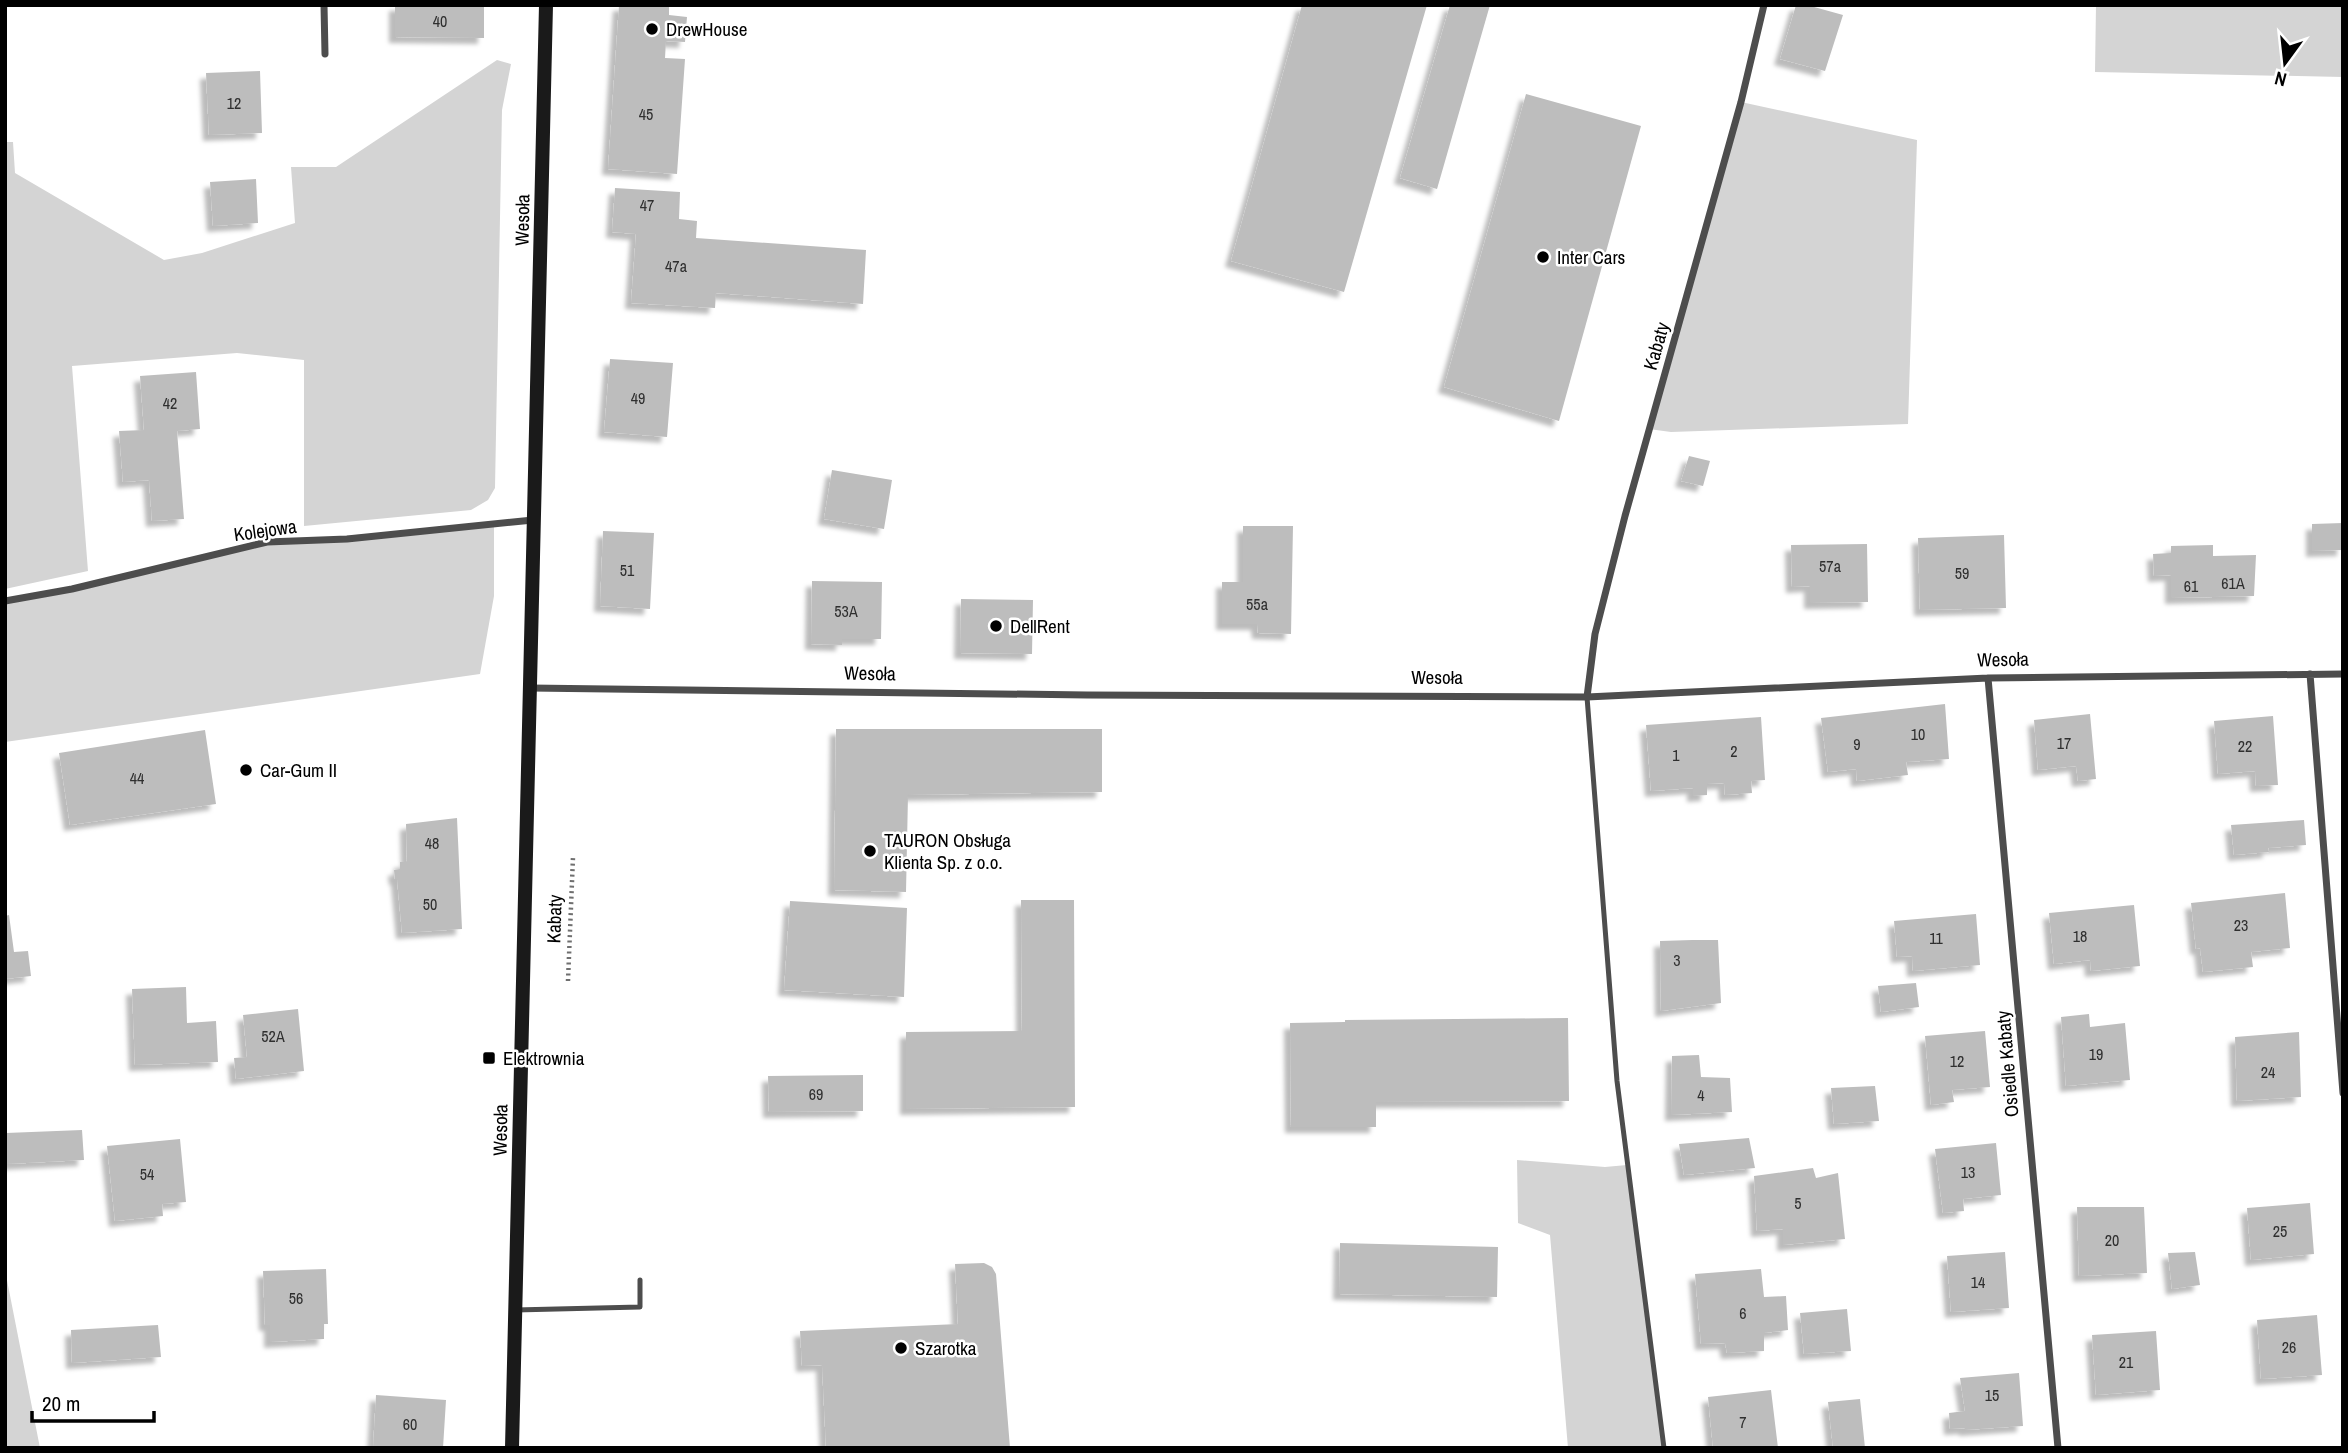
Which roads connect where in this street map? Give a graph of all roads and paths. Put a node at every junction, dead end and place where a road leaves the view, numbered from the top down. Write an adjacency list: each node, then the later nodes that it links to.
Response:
1 (324, 5): 4 (street)
2 (546, 5): 5 (street, Wesoła)
3 (1764, 5): 11 (street, Kabaty)
4 (325, 54)
5 (533, 520): 6 (street, Kolejowa); 10 (street, Wesoła)
6 (5, 601)
7 (2310, 674): 8 (street, Wesoła); 9 (street, Wesoła); 14 (street)
8 (2343, 674)
9 (1988, 678): 11 (street, Wesoła); 19 (street, Osiedle Kabaty)
10 (530, 688): 11 (street, Wesoła); 16 (street, Wesoła)
11 (1587, 697): 18 (lane)
12 (573, 857): 13 (path, Kabaty)
13 (568, 981)
14 (2343, 1093)
15 (640, 1280): 16 (lane)
16 (515, 1310): 17 (street, Wesoła)
17 (512, 1448)
18 (1664, 1448)
19 (2058, 1448)

